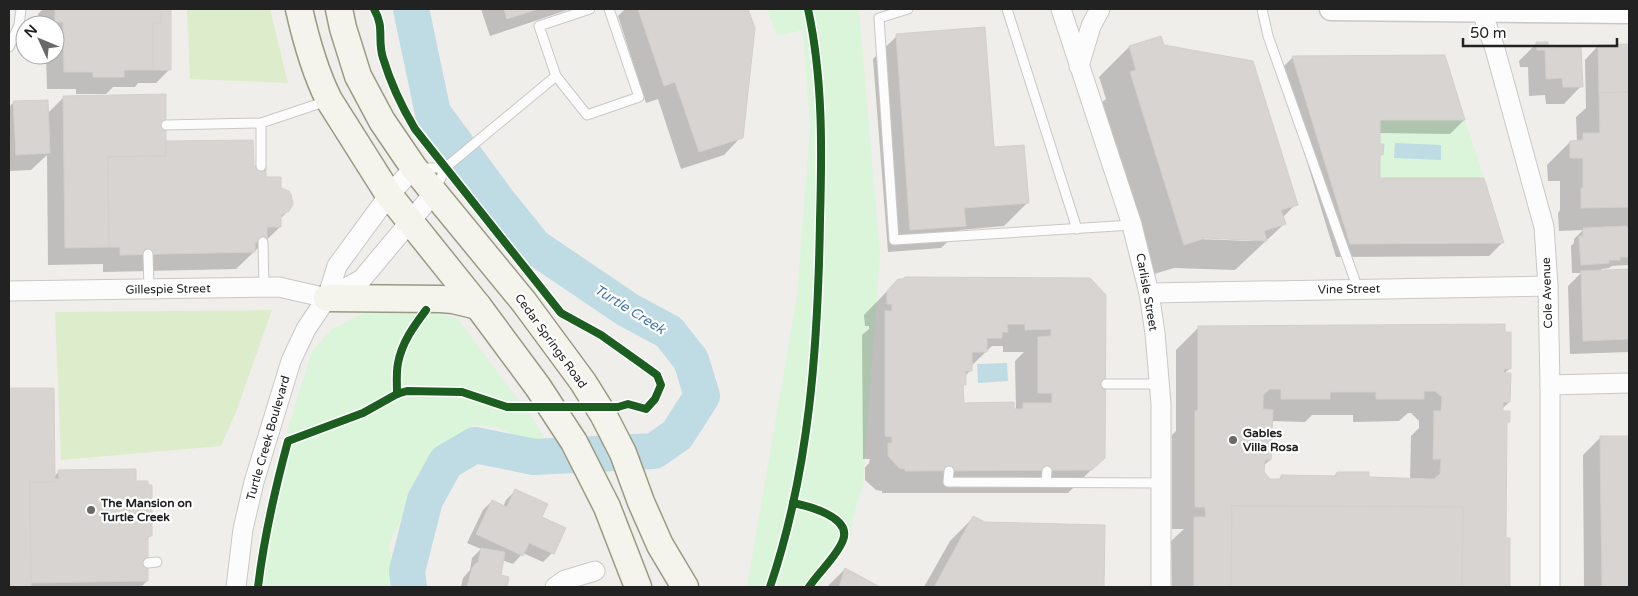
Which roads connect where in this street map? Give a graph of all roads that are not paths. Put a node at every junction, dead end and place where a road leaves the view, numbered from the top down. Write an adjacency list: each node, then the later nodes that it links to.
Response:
1 (21, 9): 14 (lane)
2 (299, 9): 17 (main road)
3 (339, 9): 21 (main road)
4 (590, 9): 16 (lane)
5 (609, 9): 16 (lane)
6 (908, 9): 27 (lane)
7 (1006, 9): 27 (lane)
8 (1061, 9): 15 (street, Carlisle Street)
9 (1100, 9): 15 (street)
10 (1262, 9): 33 (lane)
11 (1331, 9): 12 (street)
12 (1481, 10): 13 (street); 30 (street, Cole Avenue)
13 (1629, 12)
14 (9, 48)
15 (1079, 66): 26 (street, Carlisle Street)
16 (556, 76): 22 (lane)
17 (329, 100): 18 (lane); 24 (main road)
18 (261, 123): 19 (lane); 20 (lane)
19 (166, 125)
20 (261, 166)
21 (414, 168): 22 (lane); 23 (main road, Cedar Springs Road); 24 (street, Turtle Creek Boulevard)
22 (445, 168): 23 (lane)
23 (434, 193): 25 (street, Turtle Creek Boulevard); 50 (main road, Cedar Springs Road)
24 (389, 196): 25 (main road); 36 (street, Turtle Creek Boulevard)
25 (409, 223): 36 (street, Turtle Creek Boulevard); 37 (main road)
26 (1132, 225): 27 (lane); 35 (street, Carlisle Street)
27 (1077, 229)
28 (263, 242): 31 (lane)
29 (148, 254): 32 (lane)
30 (1548, 286): 33 (street, Vine Street); 41 (street, Cole Avenue)
31 (264, 287): 32 (street, Gillespie Street); 36 (street, Gillespie Street)
32 (149, 289): 34 (street, Gillespie Street)
33 (1358, 289): 35 (street, Vine Street)
34 (9, 291)
35 (1149, 293): 40 (street, Carlisle Street)
36 (327, 298): 37 (main road); 47 (street, Turtle Creek Boulevard)
37 (478, 306): 49 (main road)
38 (1629, 383): 41 (street)
39 (1106, 384): 40 (lane)
40 (1159, 384): 45 (street, Carlisle Street)
41 (1550, 386): 52 (street, Cole Avenue)
42 (949, 471): 44 (lane)
43 (1046, 471): 44 (lane)
44 (1046, 482): 45 (lane)
45 (1161, 484): 51 (street, Carlisle Street)
46 (595, 571): 48 (street)
47 (236, 587)
48 (555, 587)
49 (638, 587)
50 (685, 587)
51 (1160, 587)
52 (1550, 587)

